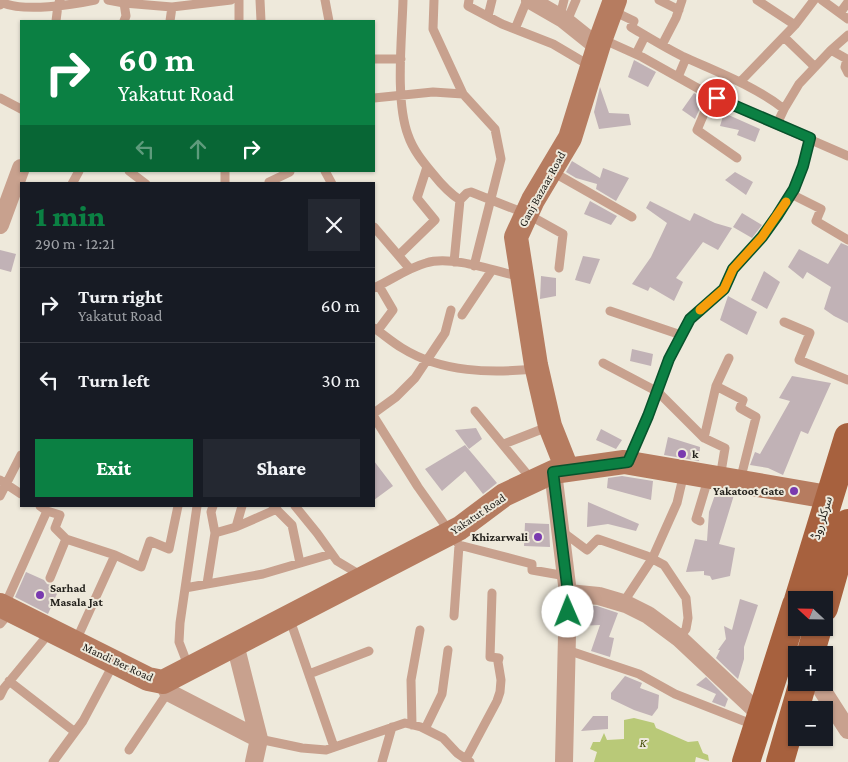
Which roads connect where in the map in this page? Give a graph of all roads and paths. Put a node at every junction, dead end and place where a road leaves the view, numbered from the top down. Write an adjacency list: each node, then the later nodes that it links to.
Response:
1 (95, 0): 18 (lane)
2 (108, 0): 21 (lane)
3 (231, 0): 22 (lane)
4 (239, 0): 33 (lane)
5 (260, 0): 34 (lane)
6 (325, 0): 35 (lane)
7 (402, 0): 47 (lane)
8 (434, 0): 53 (lane)
9 (469, 0): 28 (lane)
10 (492, 0): 28 (lane)
11 (576, 0): 26 (lane)
12 (659, 0): 25 (lane)
13 (682, 0): 25 (lane)
14 (757, 0): 36 (lane)
15 (814, 0): 36 (lane)
16 (822, 0): 27 (lane)
17 (533, 1): 26 (street); 37 (lane)
18 (59, 2): 20 (lane); 30 (lane)
19 (848, 2): 27 (lane)
20 (39, 3): 23 (lane)
21 (124, 3): 22 (lane); 31 (lane)
22 (174, 4): 32 (lane)
23 (0, 5)
24 (613, 5): 39 (lane); 43 (street, Ganj Bazaar Road)
25 (679, 10): 41 (lane)
26 (563, 13): 43 (street)
27 (840, 13): 29 (lane)
28 (488, 16): 37 (lane)
29 (848, 19)
30 (56, 20)
31 (124, 20)
32 (170, 20)
33 (239, 20)
34 (261, 20)
35 (329, 20)
36 (795, 25): 40 (lane)
37 (515, 29): 43 (lane)
38 (848, 35): 42 (lane)
39 (645, 36): 41 (lane); 44 (lane)
40 (784, 37): 49 (lane); 52 (lane)
41 (662, 46): 45 (lane)
42 (831, 50): 48 (lane); 49 (lane)
43 (597, 51): 44 (lane); 66 (street, Ganj Bazaar Road)
44 (636, 54): 51 (lane)
45 (686, 58): 51 (lane); 52 (lane)
46 (375, 59): 47 (lane)
47 (401, 59): 54 (lane)
48 (847, 59): 50 (lane)
49 (815, 67): 59 (lane)
50 (848, 74)
51 (678, 77): 55 (lane)
52 (740, 82): 59 (lane)
53 (463, 94): 54 (lane); 73 (lane)
54 (401, 96): 57 (lane); 64 (lane)
55 (712, 96): 60 (lane); 63 (lane)
56 (0, 98): 58 (lane)
57 (375, 98)
58 (20, 108)
59 (784, 109): 60 (lane)
60 (776, 124): 61 (lane)
61 (810, 138): 62 (lane); 71 (lane)
62 (848, 156)
63 (737, 158)
64 (427, 167): 72 (lane); 79 (lane)
65 (20, 170): 76 (street)
66 (551, 170): 74 (street, Ganj Bazaar Road); 75 (lane)
67 (130, 172): 69 (lane)
68 (290, 172): 70 (lane)
69 (143, 182)
70 (270, 182)
71 (791, 194): 78 (lane); 92 (lane)
72 (460, 200): 73 (lane); 80 (lane)
73 (491, 200): 74 (lane); 81 (lane)
74 (527, 214): 82 (lane); 85 (street, Ganj Bazaar Road)
75 (632, 216)
76 (0, 224)
77 (375, 228): 79 (lane)
78 (848, 240)
79 (399, 255): 83 (lane)
80 (454, 262): 81 (lane); 83 (lane)
81 (474, 266): 84 (lane)
82 (559, 268)
83 (410, 269): 86 (lane)
84 (492, 270): 85 (lane); 89 (lane)
85 (522, 277): 96 (street, Ganj Bazaar Road)
86 (376, 287): 91 (lane)
87 (451, 310): 94 (lane)
88 (610, 311): 92 (lane)
89 (462, 315)
90 (784, 322): 97 (lane)
91 (376, 329): 94 (lane)
92 (681, 336): 99 (lane)
93 (729, 358): 98 (lane)
94 (428, 359): 96 (lane); 101 (lane)
95 (603, 362): 99 (lane)
96 (537, 369): 103 (street, Ganj Bazaar Road)
97 (848, 380)
98 (716, 386): 105 (lane); 111 (lane)
99 (658, 392): 105 (lane); 108 (lane)
100 (475, 411): 106 (lane)
101 (375, 412)
102 (375, 419): 129 (lane)
103 (550, 426): 106 (lane); 110 (street, Ganj Bazaar Road)
104 (848, 437): 113 (main road, سرکلر روڈ)
105 (704, 438): 111 (lane)
106 (504, 444): 110 (lane)
107 (20, 456): 112 (lane)
108 (628, 462): 109 (street, Yakatut Road); 110 (street, Yakatut Road)
109 (684, 472): 111 (street, Yakatut Road); 132 (lane)
110 (551, 474): 126 (street); 129 (street, Yakatut Road)
111 (723, 479): 113 (street, Yakatut Road); 123 (lane)
112 (3, 482): 114 (lane); 115 (lane)
113 (837, 484): 139 (main road, سرکلر روڈ)
114 (20, 493)
115 (0, 496)
116 (178, 507): 131 (lane)
117 (197, 507): 138 (lane)
118 (213, 507): 127 (lane)
119 (242, 507): 125 (lane)
120 (296, 507): 130 (lane)
121 (275, 508): 125 (lane); 133 (lane)
122 (44, 509): 128 (lane); 143 (lane)
123 (700, 521)
124 (848, 523): 140 (main road)
125 (236, 527): 127 (lane)
126 (560, 530): 132 (lane); 137 (street)
127 (215, 533): 136 (lane)
128 (66, 539): 131 (lane); 135 (lane)
129 (454, 539): 134 (street, Yakatut Road); 137 (lane); 144 (lane)
130 (331, 554): 133 (lane); 134 (lane)
131 (115, 555): 149 (lane)
132 (652, 559): 142 (lane); 148 (lane)
133 (300, 563): 136 (lane)
134 (364, 577): 145 (street, Yakatut Road)
135 (50, 578)
136 (207, 584): 138 (lane)
137 (567, 584): 142 (street); 153 (street)
138 (185, 588): 156 (lane)
139 (801, 591)
140 (829, 591)
141 (492, 593): 172 (lane)
142 (623, 603): 148 (street)
143 (4, 612): 147 (street, Mandi Ber Road)
144 (454, 616)
145 (288, 617): 150 (street, Yakatut Road); 157 (lane)
146 (420, 630): 164 (lane)
147 (51, 631): 149 (street, Mandi Ber Road); 158 (lane)
148 (679, 638): 163 (street)
149 (75, 643): 155 (street, Mandi Ber Road)
150 (235, 644): 156 (street, Mandi Ber Road); 169 (street)
151 (793, 645): 163 (main road)
152 (448, 650): 166 (lane)
153 (567, 650): 163 (lane); 176 (street)
154 (369, 652): 157 (lane)
155 (114, 662): 159 (street, Mandi Ber Road); 168 (lane)
156 (189, 668): 159 (street, Mandi Ber Road)
157 (309, 674): 170 (lane)
158 (9, 681): 162 (lane); 168 (lane)
159 (166, 687): 169 (street); 171 (lane)
160 (800, 691): 178 (main road)
161 (823, 691): 167 (street)
162 (0, 696)
163 (759, 721): 177 (main road)
164 (412, 724): 165 (lane); 166 (lane)
165 (392, 727): 170 (lane); 175 (lane)
166 (425, 729): 172 (lane)
167 (848, 730)
168 (75, 732): 173 (lane)
169 (259, 739): 170 (lane); 174 (street)
170 (334, 747)
171 (129, 750)
172 (468, 761)
173 (53, 762)
174 (254, 762)
175 (382, 762)
176 (564, 762)
177 (746, 762)
178 (780, 762)

